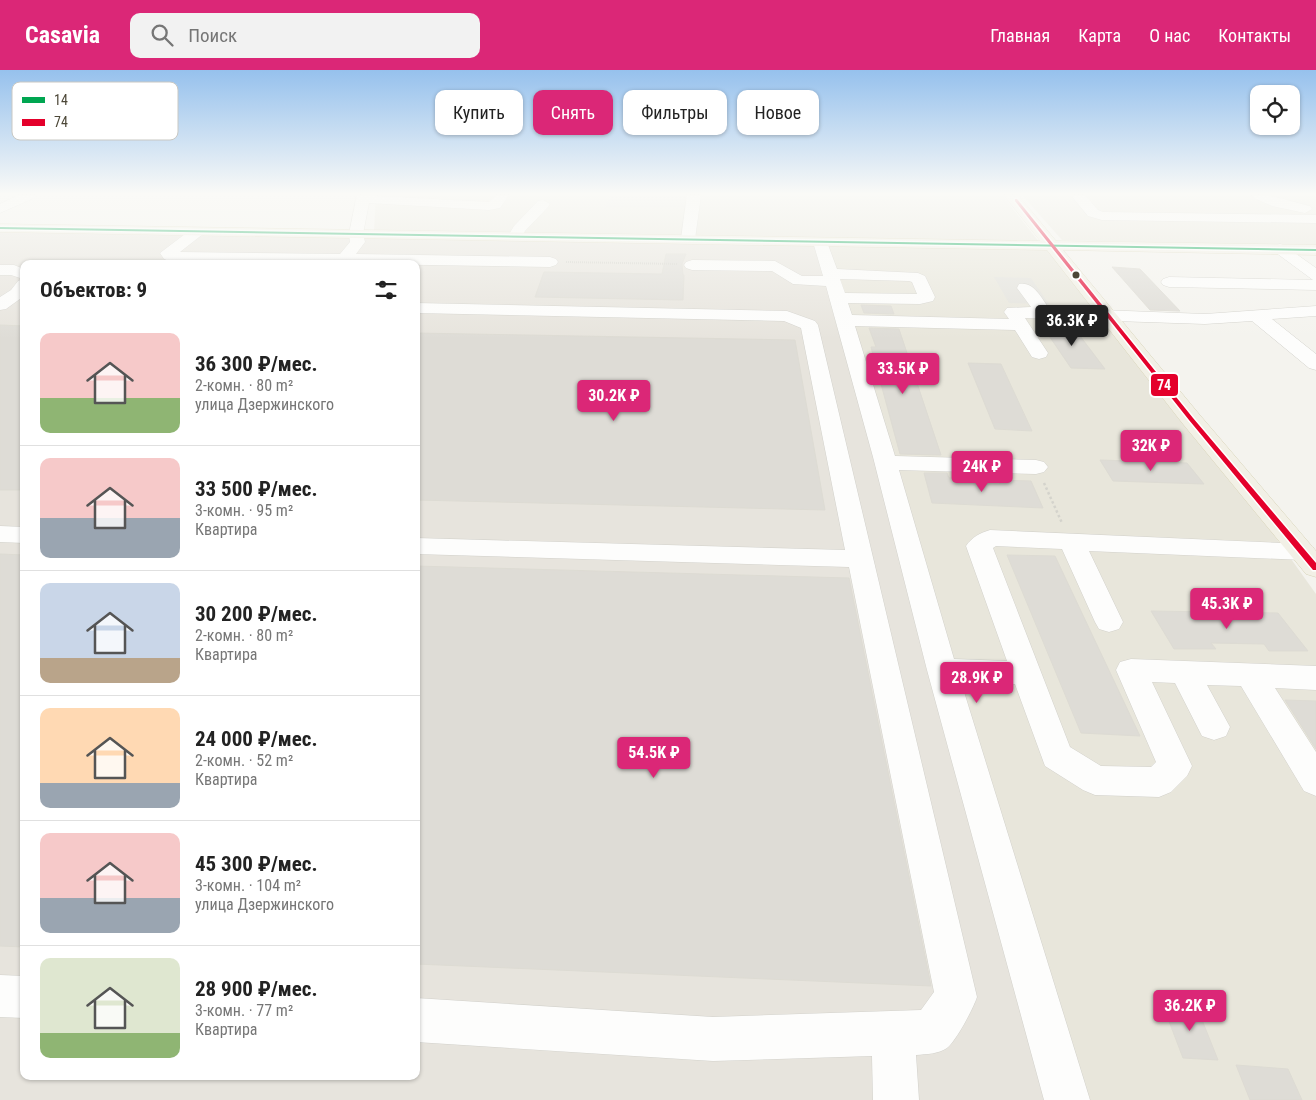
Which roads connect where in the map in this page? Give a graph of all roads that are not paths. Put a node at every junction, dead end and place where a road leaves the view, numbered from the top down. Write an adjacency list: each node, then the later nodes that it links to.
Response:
1 (182, 243): 8 (street)
2 (357, 243): 8 (street)
3 (820, 243): 15 (street)
4 (902, 243): 5 (main road)
5 (1052, 245): 6 (main road); 24 (main road)
6 (1280, 250): 7 (main road); 14 (street)
7 (1316, 250)
8 (343, 260)
9 (420, 261): 10 (street)
10 (550, 262)
11 (692, 265): 15 (street)
12 (0, 270): 13 (street)
13 (20, 273)
14 (1316, 276)
15 (832, 278): 26 (street); 26 (street)
16 (1316, 285): 27 (street)
17 (1026, 288): 23 (street)
18 (20, 290): 19 (street)
19 (0, 306): 20 (street)
20 (20, 306)
21 (420, 308): 38 (street)
22 (1316, 310): 25 (street)
23 (1044, 313): 24 (street); 28 (street)
24 (1108, 315): 27 (street); 39 (main road)
25 (1257, 316): 27 (street); 31 (street)
26 (844, 319): 28 (street); 29 (street); 32 (street)
27 (1205, 319)
28 (1021, 326): 30 (street)
29 (894, 339)
30 (1039, 353)
31 (1316, 364)
32 (886, 463): 33 (street); 41 (street)
33 (1036, 467)
34 (0, 534): 35 (street)
35 (20, 535)
36 (1072, 543): 39 (street); 40 (street); 43 (street)
37 (420, 546): 38 (street)
38 (860, 559): 51 (street)
39 (1309, 560)
40 (1109, 622)
41 (942, 670): 43 (street); 53 (street)
42 (1185, 672): 43 (street); 44 (street); 46 (street)
43 (1025, 673)
44 (1250, 675): 45 (street); 47 (street)
45 (1316, 678)
46 (1214, 727)
47 (1316, 782)
48 (0, 996): 49 (street)
49 (20, 997)
50 (420, 1020): 51 (street)
51 (892, 1033): 52 (street)
52 (896, 1100)
53 (1067, 1100)

